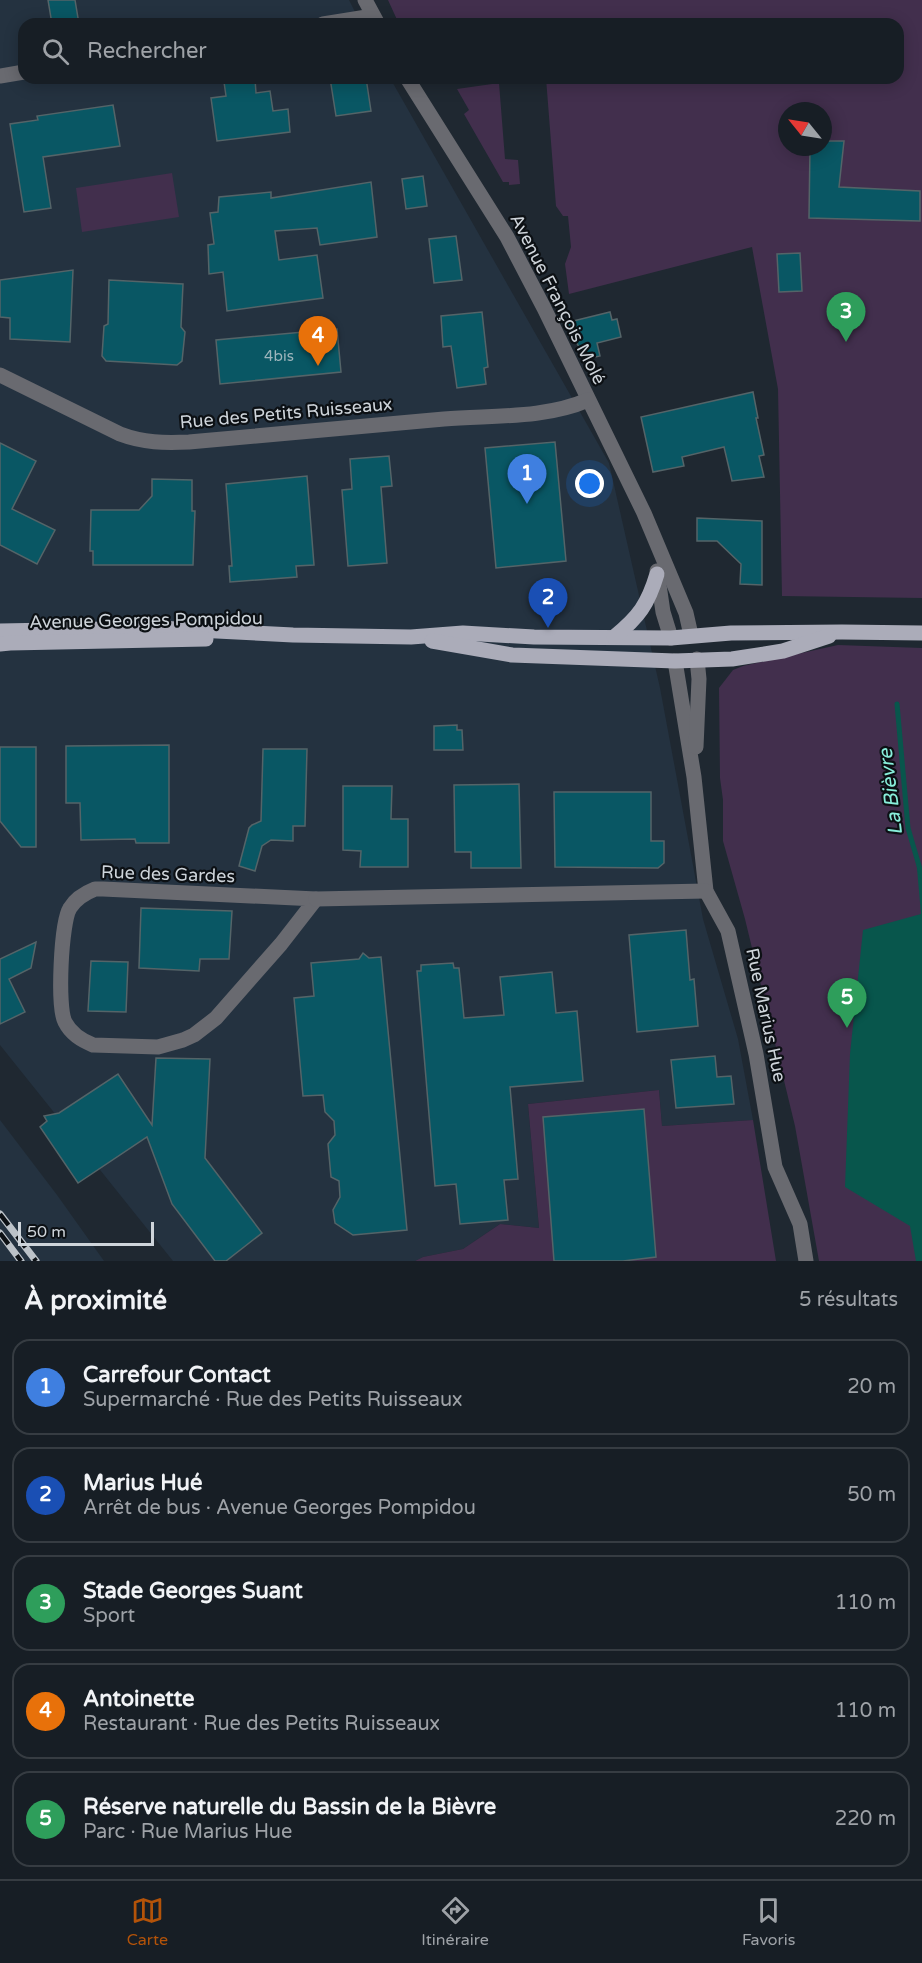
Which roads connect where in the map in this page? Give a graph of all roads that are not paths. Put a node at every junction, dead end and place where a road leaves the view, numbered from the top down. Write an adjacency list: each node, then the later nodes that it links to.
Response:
1 (365, 0): 2 (street)
2 (374, 18)
3 (18, 73): 4 (street)
4 (0, 76)
5 (411, 84): 7 (street, Avenue François Molé)
6 (0, 375): 7 (street, Rue des Petits Ruisseaux)
7 (588, 400): 8 (street, Avenue François Molé)
8 (657, 547): 9 (street, Avenue François Molé); 14 (street, Avenue François Molé)
9 (657, 574): 16 (main road); 17 (street, Avenue François Molé)
10 (0, 631): 13 (main road, Avenue Georges Pompidou)
11 (842, 632): 12 (main road, Avenue Georges Pompidou); 14 (main road, Avenue Georges Pompidou); 19 (main road, Avenue Georges Pompidou)
12 (922, 633)
13 (293, 635): 15 (main road, Avenue Georges Pompidou); 18 (main road, Avenue Georges Pompidou)
14 (691, 635): 17 (main road, Avenue Georges Pompidou); 19 (main road, Rue Marius Hue)
15 (411, 637): 16 (main road, Avenue Georges Pompidou); 20 (main road, Avenue Georges Pompidou)
16 (614, 637): 17 (main road, Avenue Georges Pompidou)
17 (670, 638): 20 (main road)
18 (0, 644)
19 (697, 659): 20 (main road, Avenue Georges Pompidou); 21 (street, Rue Marius Hue)
20 (675, 661): 21 (street, Rue Marius Hue)
21 (694, 777): 22 (street, Rue Marius Hue)
22 (706, 891): 23 (street, Rue des Gardes); 24 (street, Rue Marius Hue)
23 (316, 899): 23 (street, Rue des Gardes)
24 (806, 1261)

